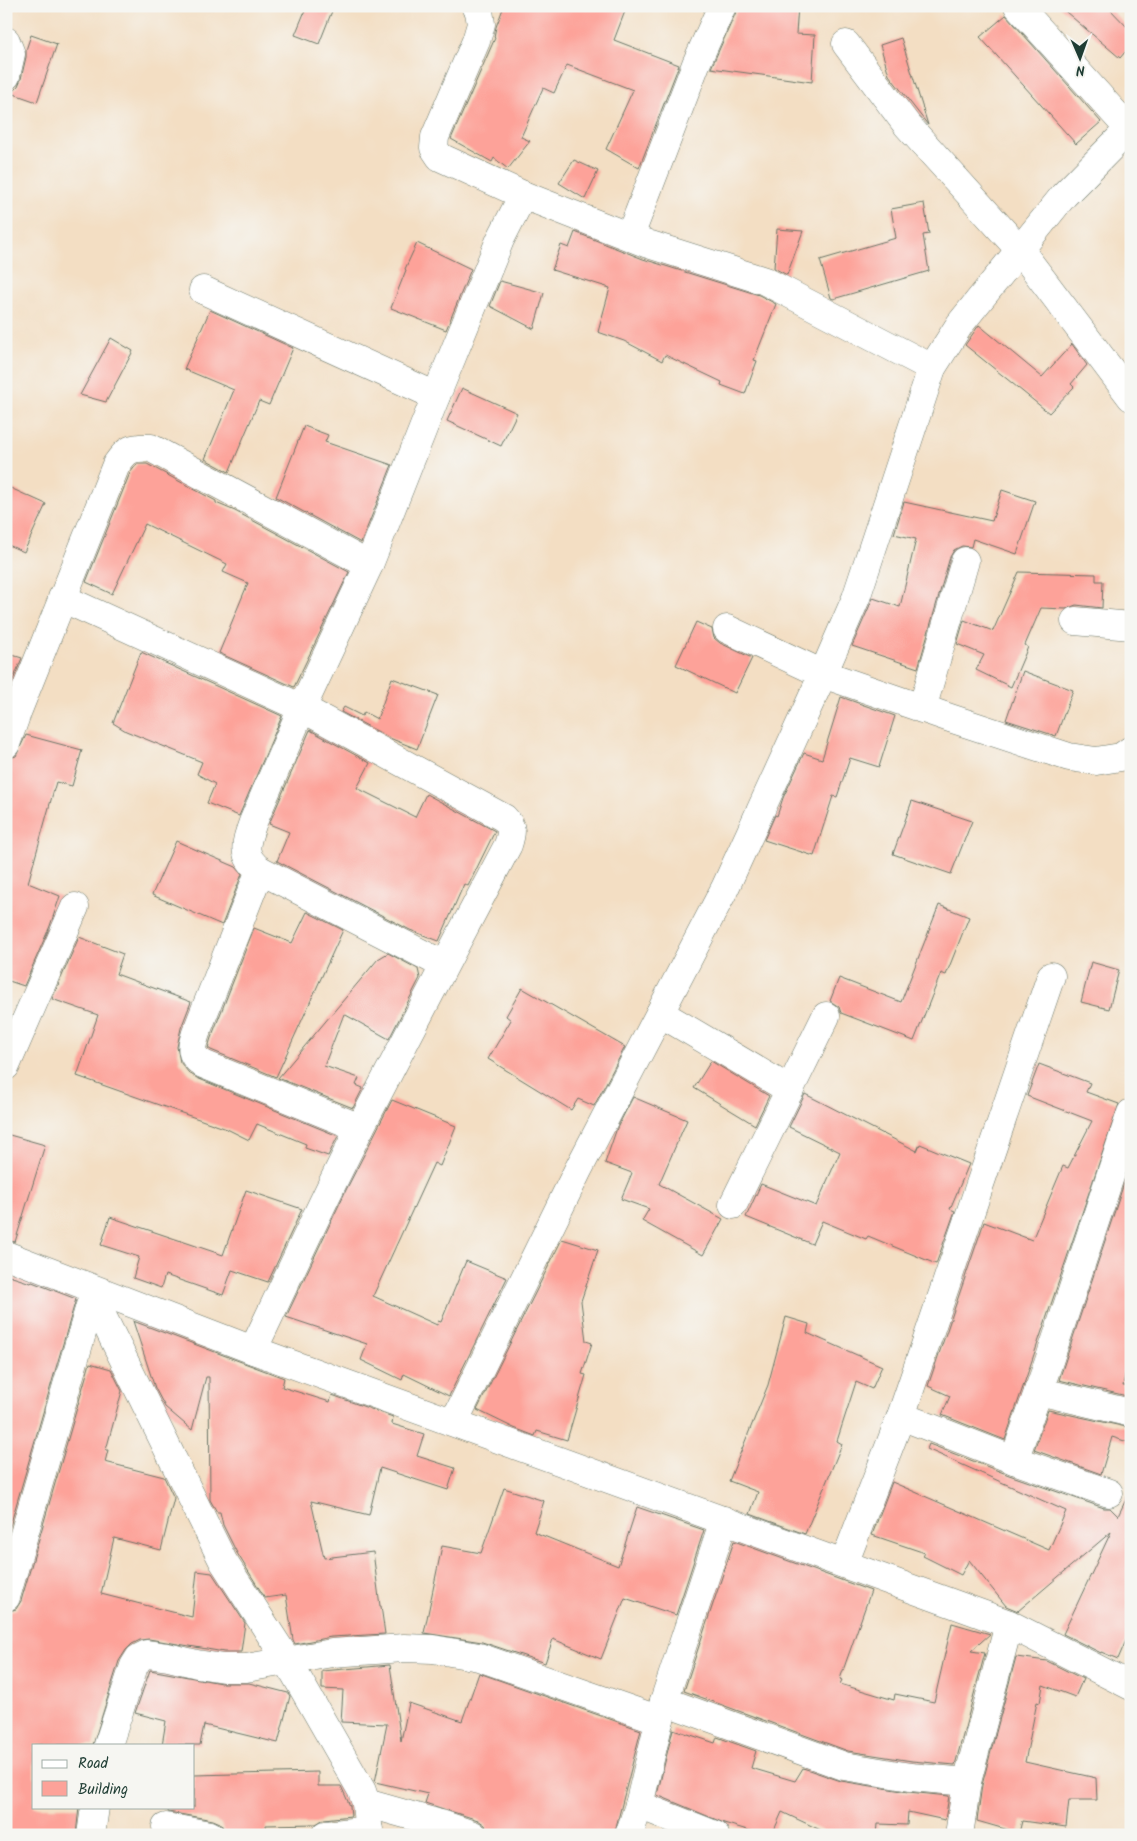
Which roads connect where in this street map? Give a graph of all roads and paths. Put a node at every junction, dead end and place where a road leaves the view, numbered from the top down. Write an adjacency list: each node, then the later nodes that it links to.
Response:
1 (476, 6): 8 (street)
2 (722, 6): 9 (street)
3 (1018, 6): 7 (street)
4 (6, 41): 6 (street)
5 (846, 44): 10 (street)
6 (6, 76)
7 (1130, 128): 10 (street)
8 (523, 195): 9 (street); 13 (street)
9 (630, 236): 12 (street)
10 (1020, 250): 12 (street); 14 (street)
11 (203, 290): 13 (street)
12 (932, 368): 21 (street)
13 (436, 396): 16 (street)
14 (1131, 397)
15 (965, 561): 23 (street)
16 (369, 565): 17 (street); 22 (street)
17 (62, 598): 22 (street); 24 (street)
18 (1075, 621): 19 (street)
19 (1131, 626)
20 (727, 629): 21 (street)
21 (824, 674): 23 (street); 30 (street)
22 (302, 708): 26 (street); 28 (street)
23 (922, 708): 25 (street)
24 (6, 744)
25 (1131, 750)
26 (260, 870): 28 (street); 35 (street)
27 (75, 907): 32 (street)
28 (444, 965): 35 (street)
29 (1050, 976): 42 (street)
30 (660, 1013): 33 (street); 43 (street)
31 (826, 1016): 33 (street)
32 (6, 1066)
33 (790, 1090): 36 (street)
34 (1131, 1113): 40 (street)
35 (360, 1128): 39 (street)
36 (733, 1205)
37 (6, 1254): 38 (street)
38 (90, 1291): 39 (street); 48 (street); 50 (street)
39 (253, 1350): 43 (street)
40 (1038, 1391): 41 (street); 44 (street)
41 (1131, 1413)
42 (901, 1416): 44 (street); 47 (street)
43 (454, 1422): 46 (street)
44 (1014, 1460): 45 (street)
45 (1109, 1494)
46 (724, 1520): 47 (street); 52 (street)
47 (844, 1564): 49 (street)
48 (6, 1597)
49 (1009, 1624): 51 (street); 54 (street)
50 (287, 1660): 52 (street); 53 (street); 57 (street)
51 (1131, 1686)
52 (662, 1711): 54 (street); 55 (street)
53 (108, 1744)
54 (967, 1782): 65 (street)
55 (639, 1805): 63 (street); 64 (street)
56 (95, 1808): 59 (street)
57 (368, 1823): 61 (street); 62 (street)
58 (166, 1827): 60 (street)
59 (91, 1835)
60 (210, 1835)
61 (326, 1835)
62 (473, 1835)
63 (629, 1835)
64 (715, 1835)
65 (959, 1835)

